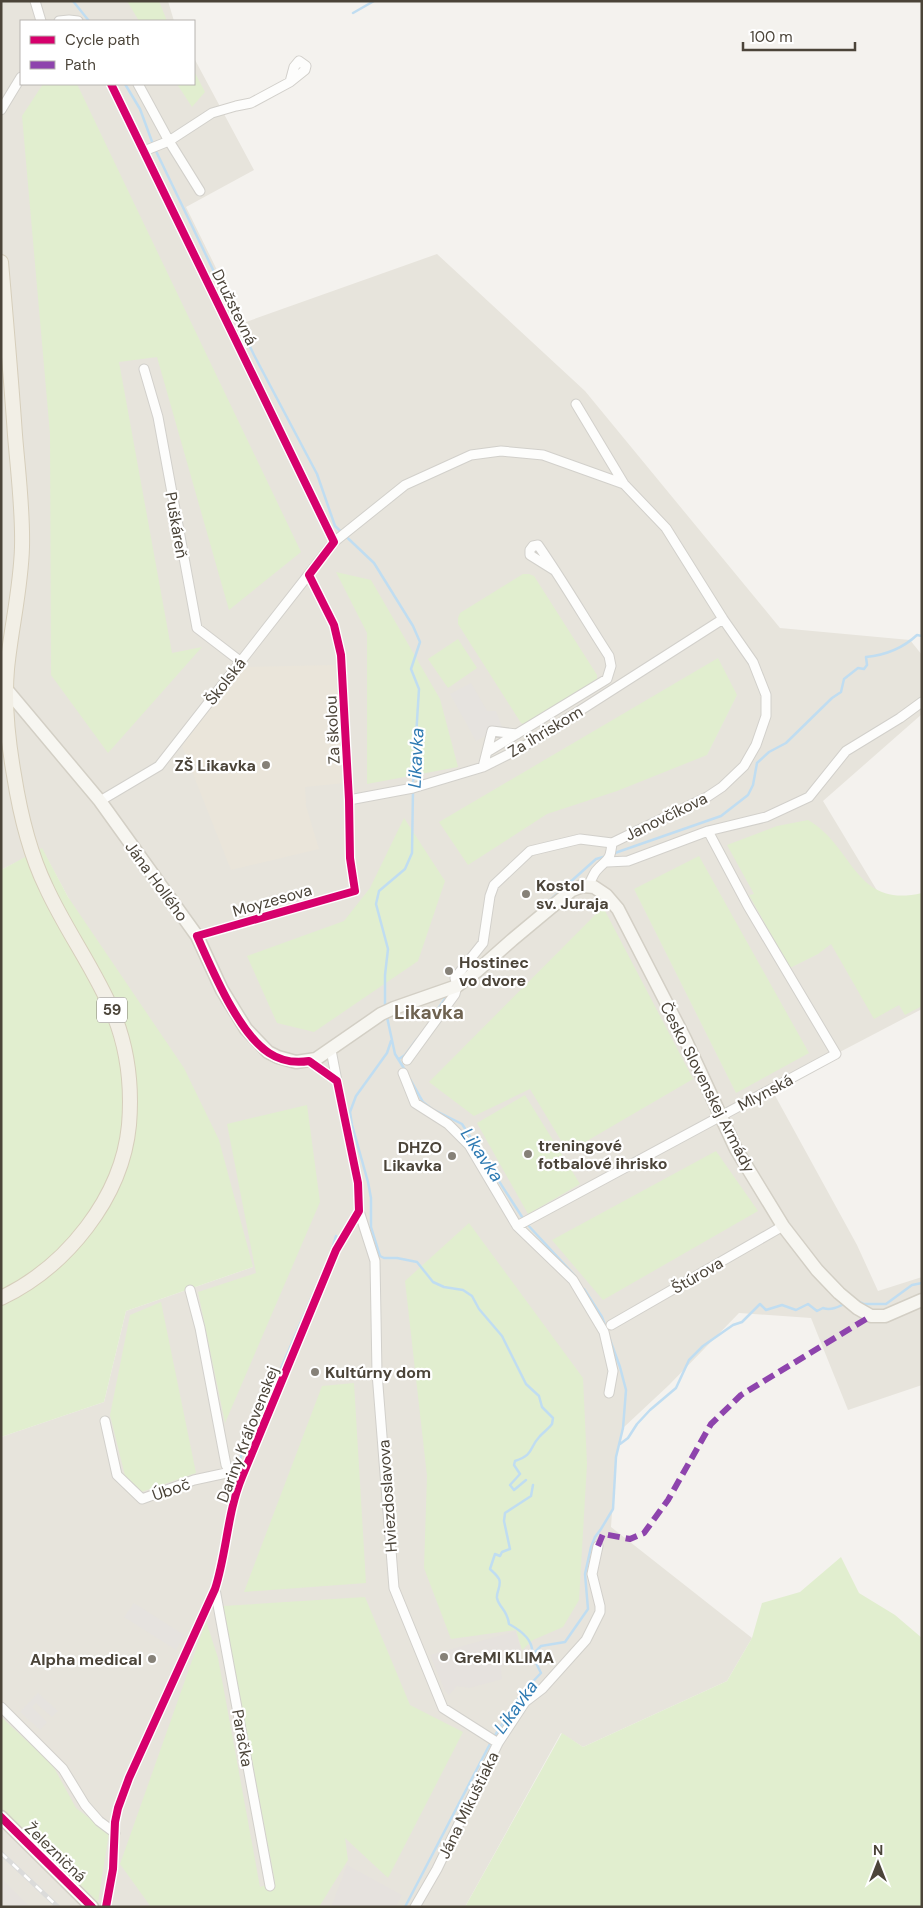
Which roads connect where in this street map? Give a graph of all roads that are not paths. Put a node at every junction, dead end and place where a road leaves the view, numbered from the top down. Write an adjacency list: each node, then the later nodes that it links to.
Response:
1 (35, 1): 2 (street)
2 (40, 20)
3 (20, 78): 7 (street)
4 (290, 82): 8 (street)
5 (111, 85): 9 (street, Družstevná)
6 (139, 85): 8 (street)
7 (1, 110)
8 (169, 141): 9 (street); 10 (street)
9 (144, 151): 15 (street, Družstevná)
10 (200, 191)
11 (1, 262): 20 (main road, 59)
12 (144, 369): 19 (street, Puškáreň)
13 (576, 404): 14 (street)
14 (624, 484): 15 (street, Školská); 18 (street, Janovčíkova)
15 (334, 542): 17 (street, Školská)
16 (554, 570): 23 (street)
17 (309, 574): 19 (street, Školská); 26 (street, Za školou)
18 (723, 619): 25 (street, Za ihriskom); 29 (street, Janovčíkova)
19 (240, 661): 27 (street, Školská)
20 (4, 668): 21 (main road, 59)
21 (7, 690): 27 (street, Jána Hollého); 47 (main road, 59)
22 (922, 702): 28 (street)
23 (517, 734): 24 (street); 24 (street)
24 (487, 752): 25 (street)
25 (483, 767): 26 (street, Za ihriskom)
26 (350, 800): 32 (street, Za školou)
27 (100, 801): 33 (street, Jána Hollého)
28 (708, 831): 30 (street); 40 (street, Mlynská)
29 (612, 843): 30 (street, Janovčíkova); 34 (street)
30 (607, 862): 31 (street, Janovčíkova)
31 (588, 886): 34 (street); 40 (street, Česko Slovenskej Armády)
32 (355, 891): 33 (street, Moyzesova)
33 (197, 936): 37 (street, Jána Hollého)
34 (456, 986): 35 (street); 36 (street)
35 (331, 1050): 37 (street); 39 (street)
36 (406, 1060)
37 (310, 1061): 39 (street)
38 (403, 1073): 42 (street)
39 (337, 1081): 41 (street)
40 (720, 1116): 42 (street, Mlynská); 43 (street, Česko Slovenskej Armády)
41 (360, 1211): 44 (street, Dariny Kráľovenskej); 45 (street, Hviezdoslavova)
42 (523, 1222): 50 (street)
43 (783, 1226): 48 (street, Česko Slovenskej Armády); 49 (street, Štúrova)
44 (347, 1229): 45 (street); 53 (street, Dariny Kráľovenskej)
45 (366, 1232): 57 (street, Hviezdoslavova)
46 (190, 1290): 52 (street)
47 (1, 1298)
48 (922, 1300)
49 (610, 1325)
50 (609, 1393)
51 (105, 1421): 52 (street, Úboč)
52 (231, 1472): 53 (street)
53 (242, 1477): 55 (street, Dariny Kráľovenskej)
54 (598, 1546): 57 (street, Jána Mikuštiaka)
55 (215, 1589): 59 (street, Dariny Kráľovenskej); 60 (street, Paračka)
56 (1, 1707): 59 (street)
57 (498, 1743): 63 (street, Jána Mikuštiaka)
58 (1, 1817): 61 (street, Železničná)
59 (115, 1833): 62 (street, Dariny Kráľovenskej)
60 (270, 1886)
61 (92, 1907)
62 (106, 1907)
63 (414, 1907)

